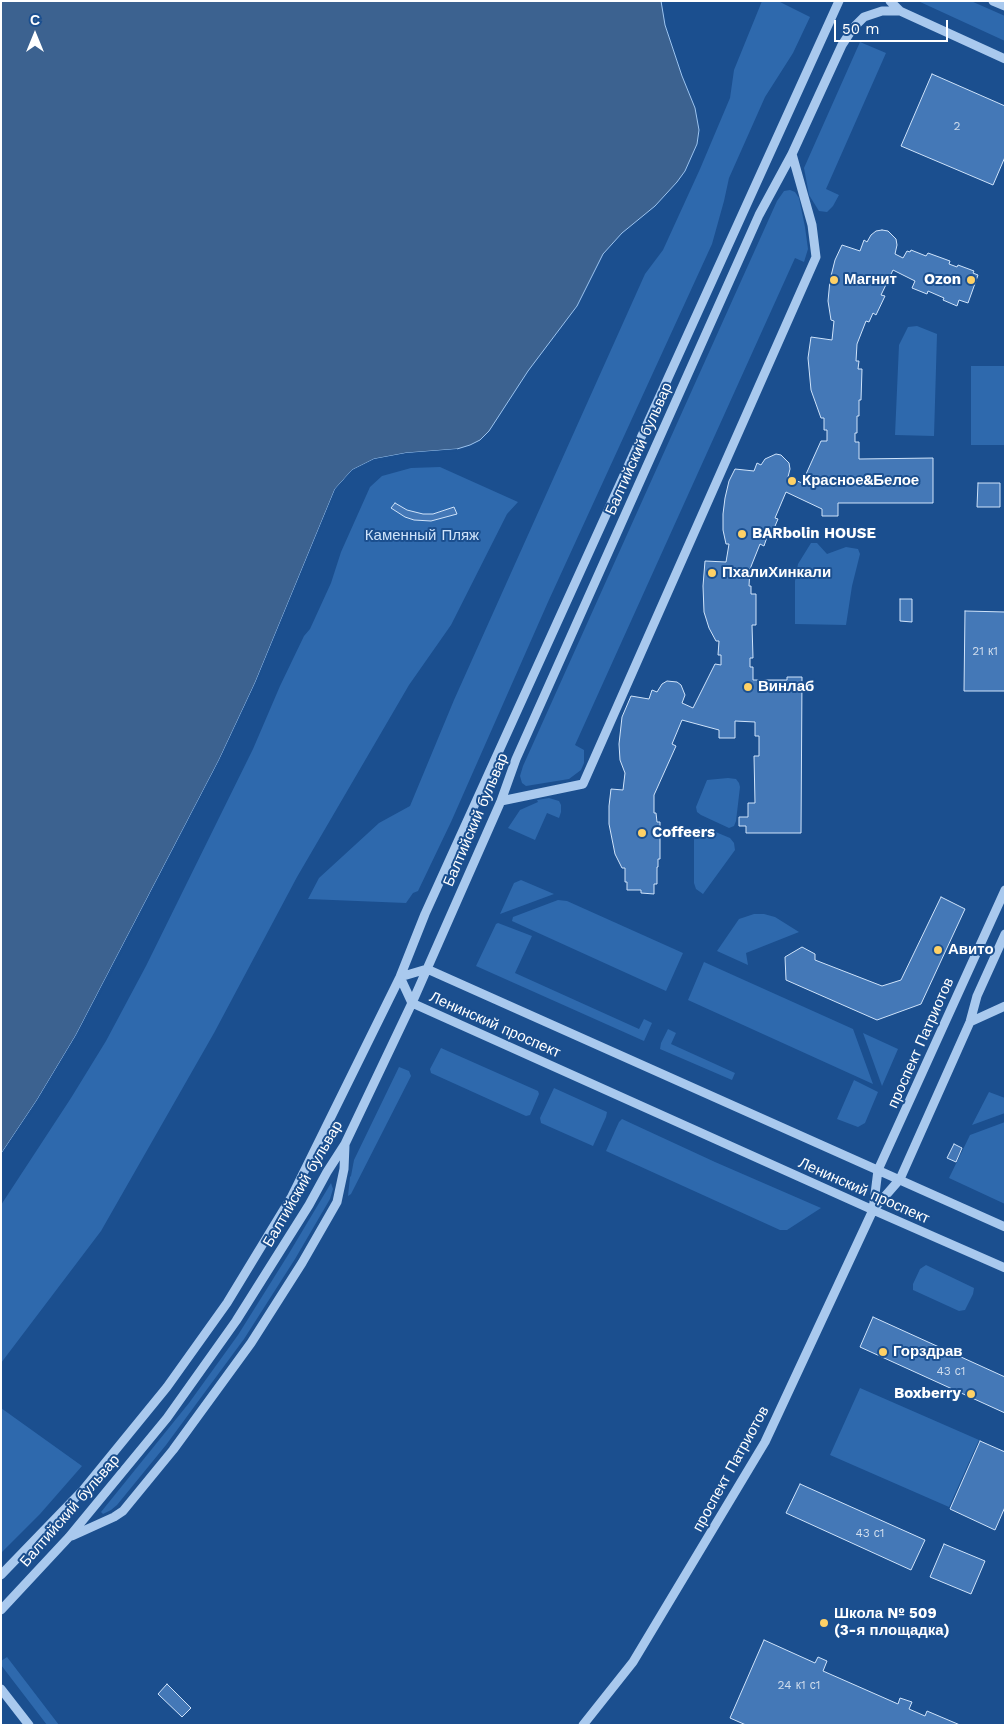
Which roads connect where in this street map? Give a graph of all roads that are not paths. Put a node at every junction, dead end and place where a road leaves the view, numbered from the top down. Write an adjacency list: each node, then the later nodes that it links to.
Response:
1 (839, 1): 12 (street, Балтийский бульвар)
2 (890, 1): 5 (street)
3 (994, 1): 4 (street)
4 (1005, 6)
5 (900, 11): 6 (street); 7 (street, Балтийский бульвар)
6 (1005, 59)
7 (792, 154): 8 (street, Балтийский бульвар); 8 (street)
8 (501, 801): 11 (street, Балтийский бульвар)
9 (1005, 890): 17 (street, проспект Патриотов)
10 (1005, 934): 15 (street, проспект Патриотов)
11 (427, 969): 12 (street, Ленинский проспект); 13 (street, Балтийский бульвар); 17 (street, Ленинский проспект)
12 (400, 977): 13 (street, Ленинский проспект); 23 (street, Балтийский бульвар)
13 (412, 1003): 16 (street, Балтийский бульвар); 19 (street, Ленинский проспект)
14 (1005, 1006): 15 (street)
15 (970, 1022): 18 (street, проспект Патриотов)
16 (345, 1144): 22 (street, Балтийский бульвар); 22 (street)
17 (878, 1170): 18 (street, Ленинский проспект); 19 (street, проспект Патриотов)
18 (900, 1179): 19 (street, проспект Патриотов); 20 (street, Ленинский проспект)
19 (873, 1210): 21 (street, Ленинский проспект); 27 (street, проспект Патриотов)
20 (1005, 1227)
21 (1005, 1268)
22 (69, 1537): 24 (street, Балтийский бульвар)
23 (1, 1575)
24 (1, 1610)
25 (1, 1689): 26 (street)
26 (29, 1725)
27 (583, 1725)

